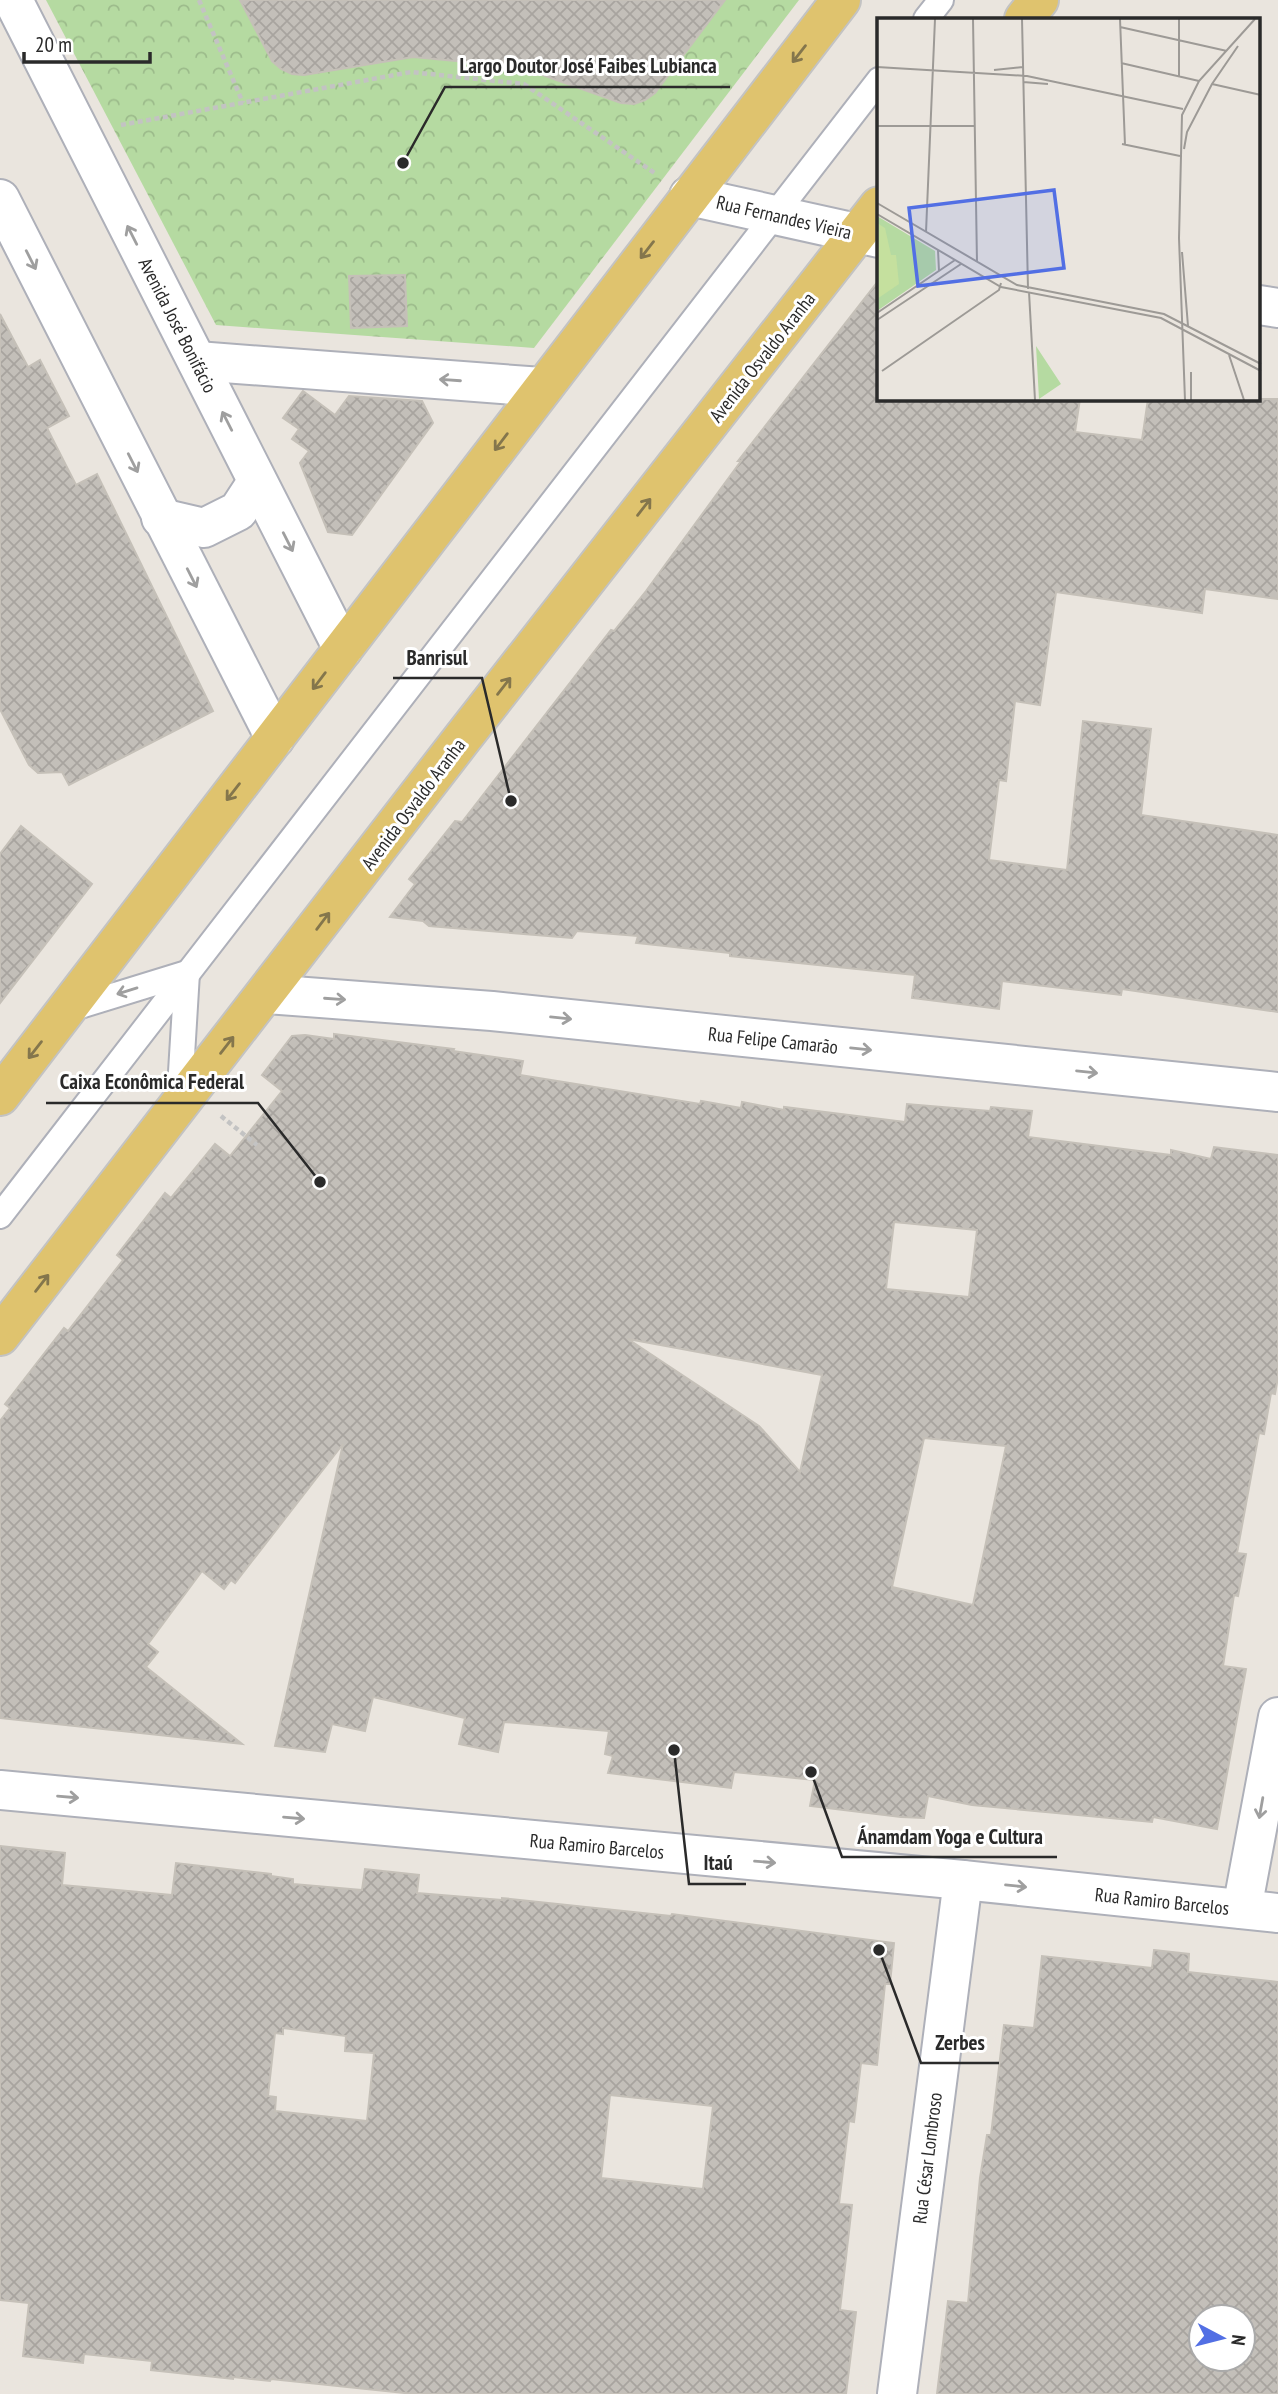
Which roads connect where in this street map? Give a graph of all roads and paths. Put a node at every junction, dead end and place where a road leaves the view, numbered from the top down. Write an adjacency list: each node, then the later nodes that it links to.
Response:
1 (13, 0): 10 (street, Avenida José Bonifácio)
2 (199, 0): 9 (path)
3 (841, 0): 11 (main road, one-way to 11)
4 (941, 0): 6 (lane)
5 (1039, 0): 7 (main road)
6 (927, 18)
7 (1025, 18)
8 (877, 83): 13 (lane)
9 (243, 103): 10 (path); 11 (path)
10 (80, 132): 17 (street, Avenida José Bonifácio, one-way to 10)
11 (689, 196): 13 (street, Rua Fernandes Vieira); 18 (main road, one-way to 18)
12 (0, 199): 20 (street, one-way to 20)
13 (774, 216): 14 (street, Rua Fernandes Vieira); 23 (lane)
14 (872, 226): 24 (main road, Avenida Osvaldo Aranha, one-way to 14)
15 (1260, 305): 16 (street)
16 (1278, 309)
17 (197, 361): 18 (street, one-way to 17); 19 (street, Avenida José Bonifácio, one-way to 17)
18 (542, 387): 21 (main road, one-way to 21)
19 (257, 482): 20 (street); 21 (street, Avenida José Bonifácio, one-way to 21)
20 (161, 517): 22 (street, one-way to 22)
21 (343, 649): 22 (main road, one-way to 22)
22 (275, 738): 25 (main road, one-way to 25)
23 (187, 972): 25 (lane, one-way to 25); 28 (lane); 29 (lane)
24 (267, 995): 26 (street, Rua Felipe Camarão, one-way to 26); 28 (main road, Avenida Osvaldo Aranha, one-way to 24)
25 (66, 1010): 27 (main road, one-way to 27)
26 (1278, 1092)
27 (0, 1096)
28 (179, 1108): 30 (main road, Avenida Osvaldo Aranha, one-way to 28)
29 (0, 1216)
30 (0, 1336)
31 (1278, 1717): 34 (street, one-way to 34)
32 (0, 1790): 33 (street, Rua Ramiro Barcelos, one-way to 33)
33 (963, 1880): 34 (street, Rua Ramiro Barcelos, one-way to 34); 35 (street, Rua César Lombroso)
34 (1260, 1911)
35 (897, 2394)

